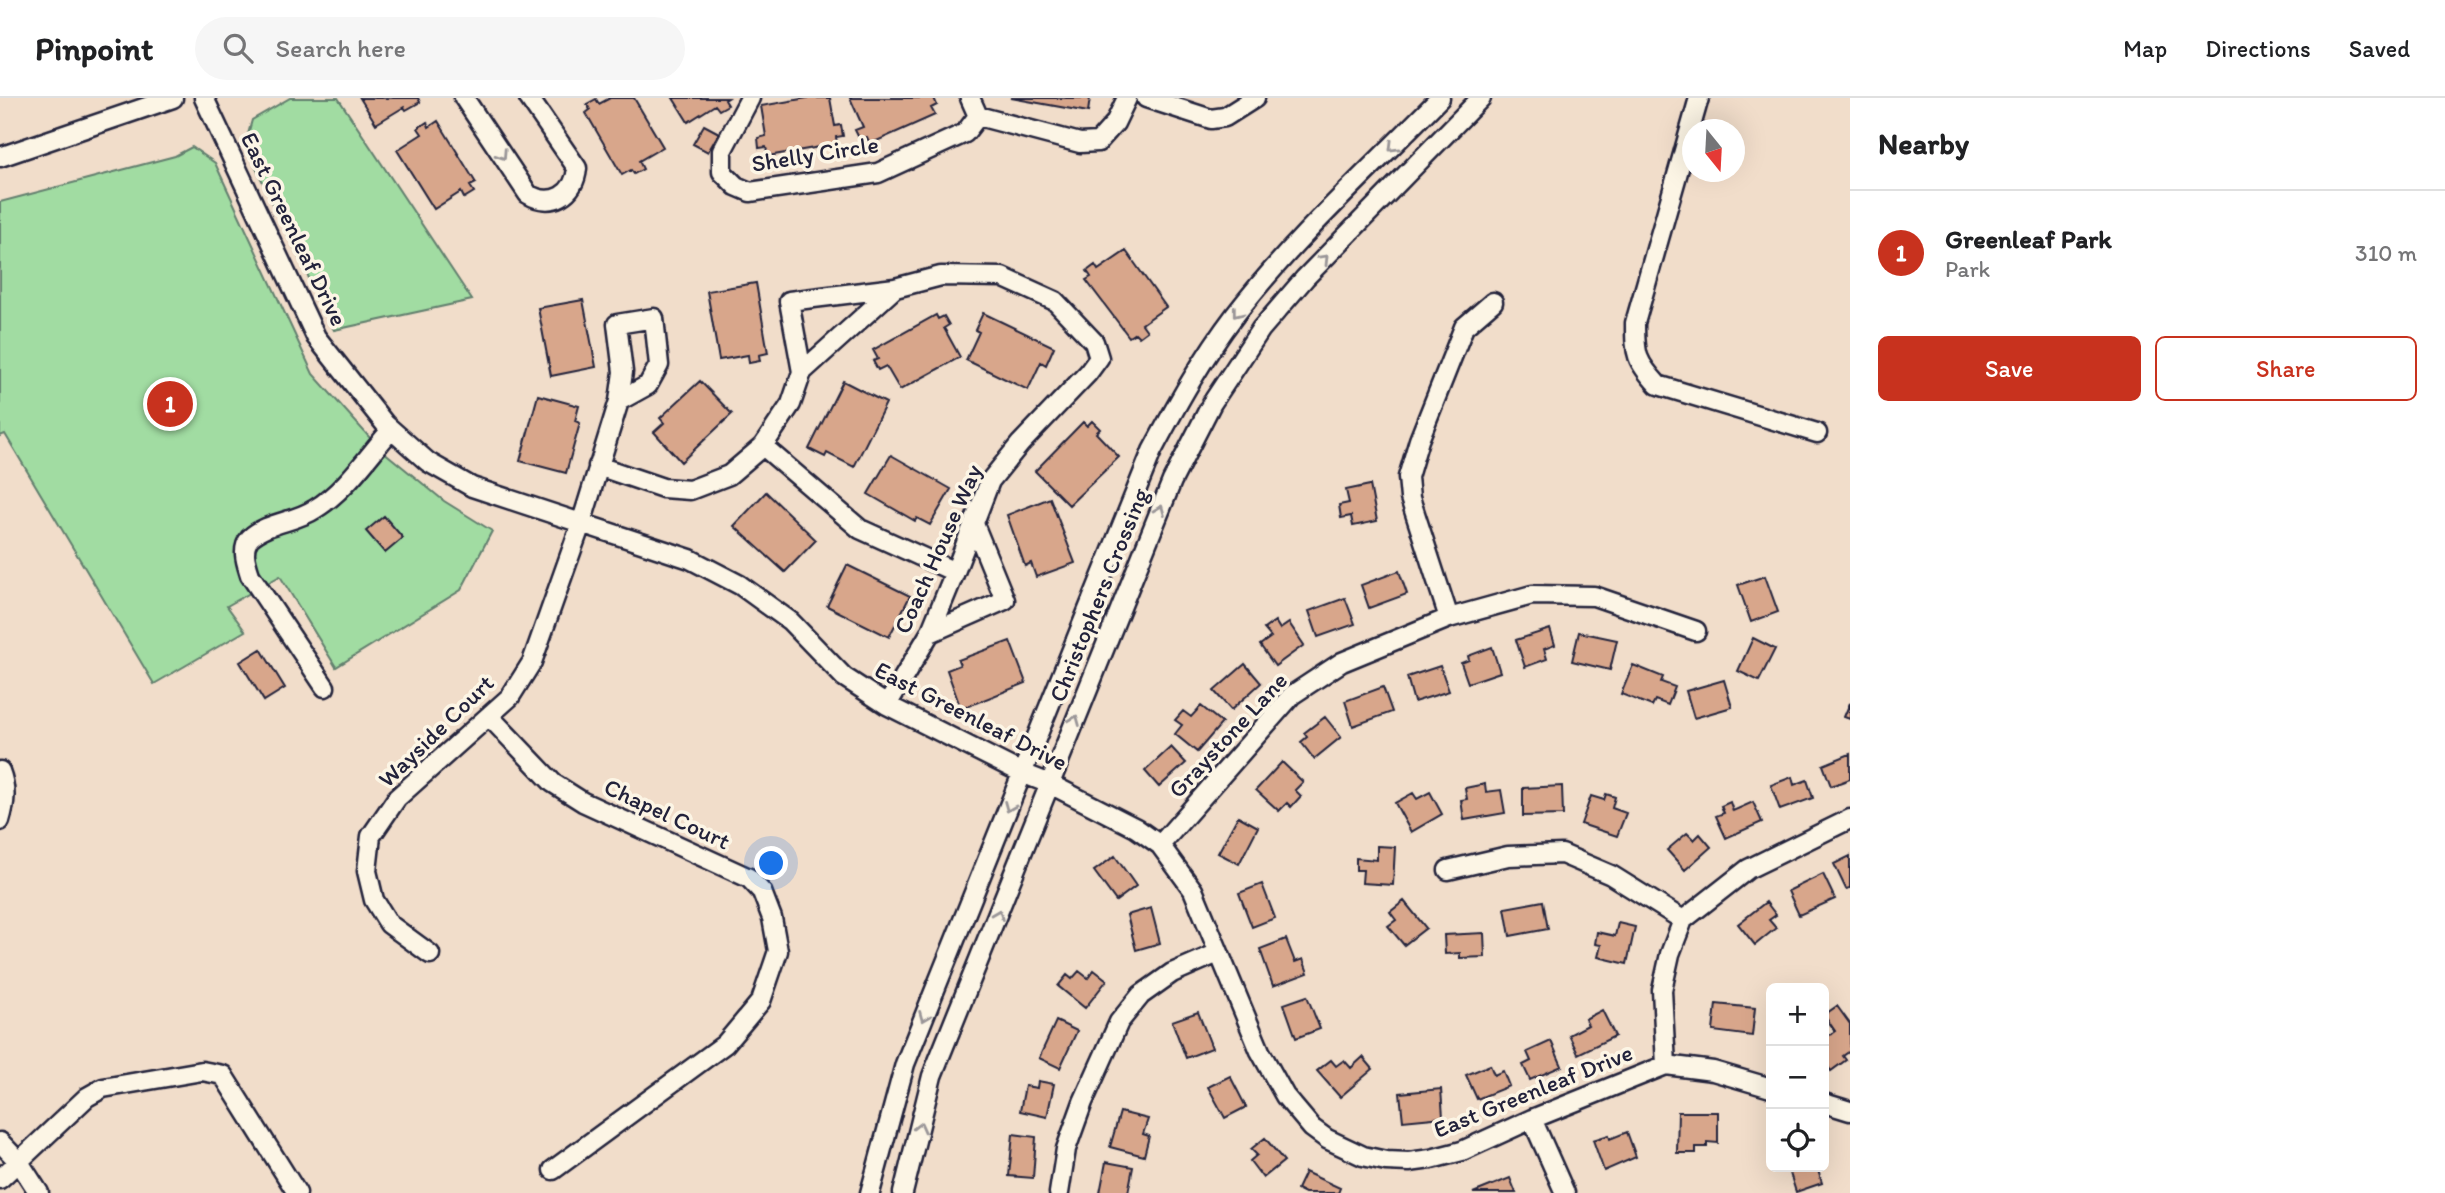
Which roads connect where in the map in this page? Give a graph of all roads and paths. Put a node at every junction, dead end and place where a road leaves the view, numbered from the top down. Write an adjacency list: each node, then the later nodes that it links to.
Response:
1 (173, 98): 14 (street)
2 (204, 98): 19 (street, East Greenleaf Drive)
3 (464, 98): 4 (street, one-way to 4)
4 (529, 98)
5 (750, 98): 13 (street, Shelly Circle)
6 (970, 98): 13 (street)
7 (1127, 98): 13 (street)
8 (1146, 98): 9 (street)
9 (1255, 98)
10 (1440, 98): 33 (street, Christophers Crossing, one-way to 33)
11 (1481, 98): 34 (street, Christophers Crossing, one-way to 11)
12 (1699, 98): 20 (street)
13 (978, 116)
14 (0, 157)
15 (895, 288): 17 (street, Coach House Way); 17 (street); 24 (street, Coach House Way)
16 (1493, 302): 26 (street)
17 (802, 372): 21 (street, Coach House Way)
18 (619, 401): 22 (street, Wayside Court)
19 (391, 430): 23 (street, East Greenleaf Drive); 29 (street)
20 (1817, 433)
21 (763, 446): 22 (street, Coach House Way); 25 (street)
22 (598, 466): 23 (street, Wayside Court)
23 (581, 524): 30 (street, East Greenleaf Drive); 31 (street, Wayside Court)
24 (974, 524): 25 (street, Coach House Way); 28 (street)
25 (956, 572): 28 (street, Coach House Way)
26 (1449, 618): 27 (street, Graystone Lane); 37 (street, Graystone Lane)
27 (1696, 631)
28 (930, 633): 30 (street, Coach House Way)
29 (325, 687)
30 (887, 705): 33 (street, East Greenleaf Drive)
31 (489, 716): 41 (street, Wayside Court); 49 (street, Chapel Court)
32 (0, 771): 36 (street)
33 (1023, 773): 34 (street, East Greenleaf Drive); 53 (street, Christophers Crossing, one-way to 53)
34 (1050, 784): 37 (street, East Greenleaf Drive); 54 (street, Christophers Crossing, one-way to 34)
35 (1850, 819): 39 (street)
36 (0, 821)
37 (1160, 845): 40 (street, East Greenleaf Drive)
38 (1448, 870): 39 (street)
39 (1683, 920): 42 (street)
40 (1218, 953): 46 (street, East Greenleaf Drive); 55 (street)
41 (430, 954)
42 (1666, 1065): 43 (street, East Greenleaf Drive); 46 (street, East Greenleaf Drive)
43 (1766, 1087)
44 (1829, 1105): 45 (street)
45 (1850, 1111)
46 (1532, 1119): 56 (street)
47 (0, 1142): 48 (street)
48 (19, 1162): 50 (street); 51 (street); 52 (street)
49 (553, 1170)
50 (0, 1179)
51 (39, 1193)
52 (297, 1193)
53 (870, 1193)
54 (903, 1193)
55 (1059, 1193)
56 (1566, 1193)

